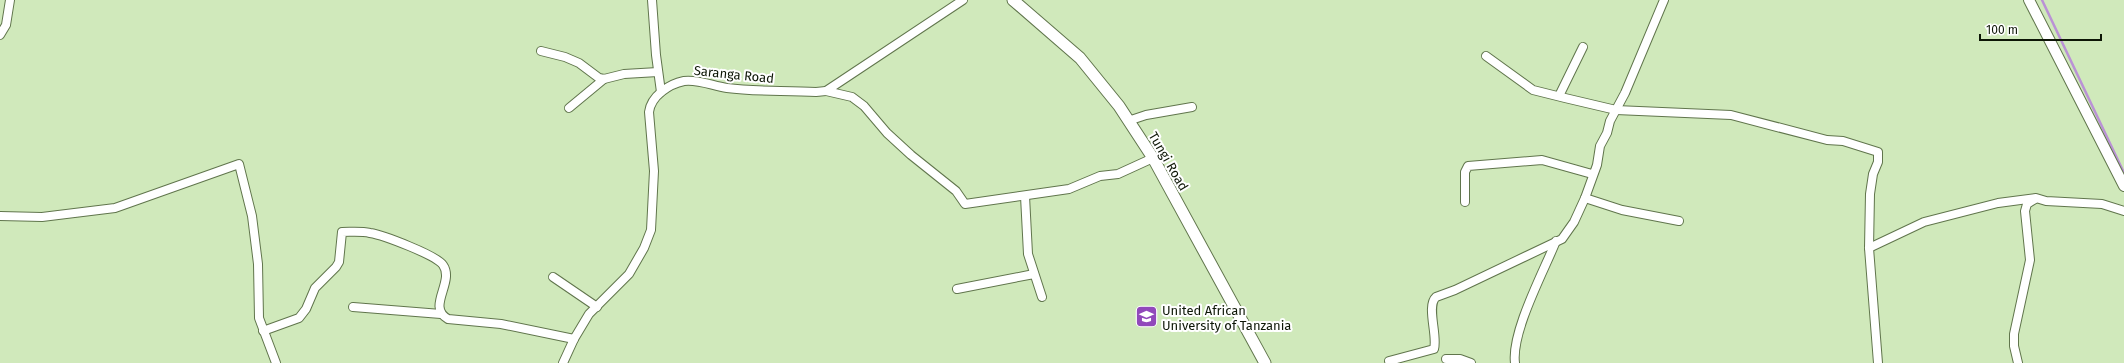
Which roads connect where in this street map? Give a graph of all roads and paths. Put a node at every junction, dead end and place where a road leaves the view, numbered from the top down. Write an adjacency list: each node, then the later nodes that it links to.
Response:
1 (10, 0): 7 (street)
2 (652, 0): 11 (street)
3 (963, 0): 13 (street)
4 (1013, 0): 19 (main road, Tungi Road)
5 (1664, 0): 18 (street)
6 (2029, 0): 22 (street)
7 (0, 35)
8 (1583, 47): 15 (street)
9 (541, 51): 12 (street)
10 (1486, 56): 15 (street)
11 (658, 72): 12 (street); 14 (street)
12 (604, 79): 17 (street)
13 (826, 91): 14 (street, Saranga Road); 23 (street, Saranga Road)
14 (661, 92): 36 (street, Saranga Road)
15 (1558, 96): 18 (street)
16 (1192, 107): 19 (street)
17 (569, 108)
18 (1616, 110): 21 (street); 31 (street)
19 (1128, 121): 20 (main road, Tungi Road)
20 (1153, 158): 23 (street); 45 (main road, Tungi Road)
21 (1592, 174): 24 (street); 26 (street)
22 (2124, 186)
23 (1025, 196): 32 (street)
24 (1585, 198): 29 (street); 30 (street)
25 (2036, 198): 27 (street); 31 (street); 49 (street)
26 (1465, 202)
27 (2124, 211)
28 (0, 216): 39 (street)
29 (1679, 221)
30 (1556, 241): 42 (street); 47 (street)
31 (1868, 248): 48 (street)
32 (1034, 274): 34 (street); 35 (street)
33 (553, 277): 36 (street)
34 (957, 289)
35 (1042, 296)
36 (597, 306): 40 (street, Saranga Road)
37 (353, 307): 38 (street)
38 (442, 314): 39 (street); 40 (street)
39 (263, 331): 43 (street)
40 (574, 339): 44 (street, Saranga Road)
41 (1446, 360): 46 (street)
42 (1389, 361)
43 (276, 363)
44 (564, 363)
45 (1265, 363)
46 (1471, 363)
47 (1515, 363)
48 (1878, 363)
49 (2018, 363)

